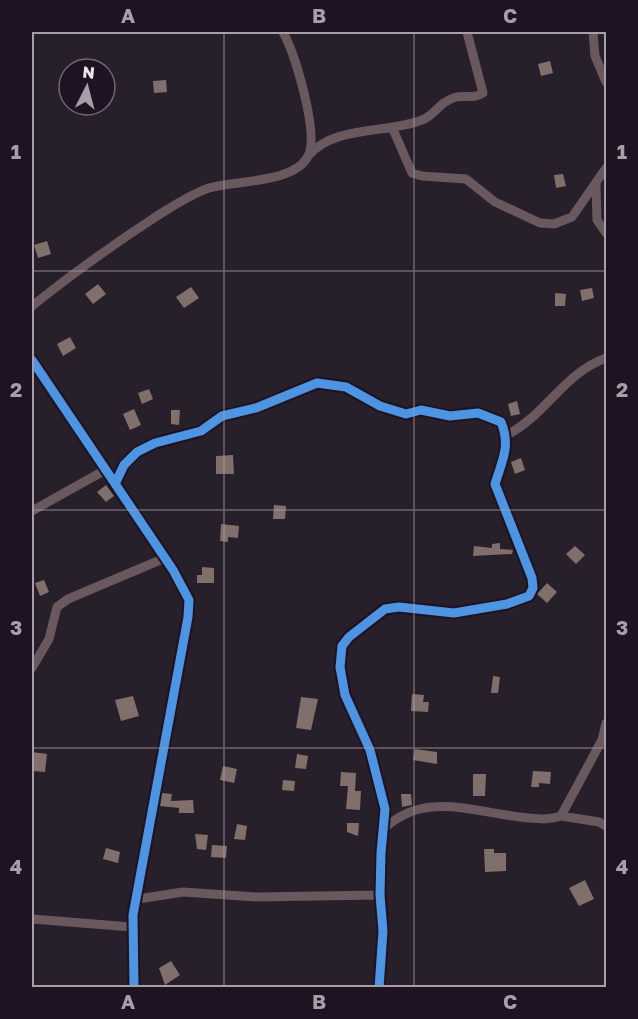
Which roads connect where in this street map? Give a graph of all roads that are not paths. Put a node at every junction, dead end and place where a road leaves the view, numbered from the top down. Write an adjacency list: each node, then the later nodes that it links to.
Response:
1 (283, 32): 6 (street)
2 (467, 32): 5 (street)
3 (593, 32): 4 (street)
4 (606, 82)
5 (392, 127): 6 (street); 8 (street)
6 (309, 155): 10 (street)
7 (606, 168): 8 (street)
8 (596, 184): 9 (street)
9 (606, 233)
10 (32, 306)
11 (606, 358): 15 (street)
12 (32, 360): 13 (street)
13 (41, 377): 14 (street); 16 (street)
14 (32, 381)
15 (507, 435): 17 (street); 24 (street)
16 (107, 469): 17 (street); 18 (street)
17 (116, 482): 19 (street)
18 (32, 511)
19 (165, 558): 20 (street); 26 (street)
20 (32, 668)
21 (606, 723): 22 (street)
22 (561, 816): 23 (street); 24 (street)
23 (606, 826)
24 (384, 829): 25 (street)
25 (380, 895): 26 (street); 30 (street)
26 (138, 900): 28 (street)
27 (32, 919): 28 (street)
28 (131, 927): 29 (street)
29 (134, 987)
30 (379, 987)

